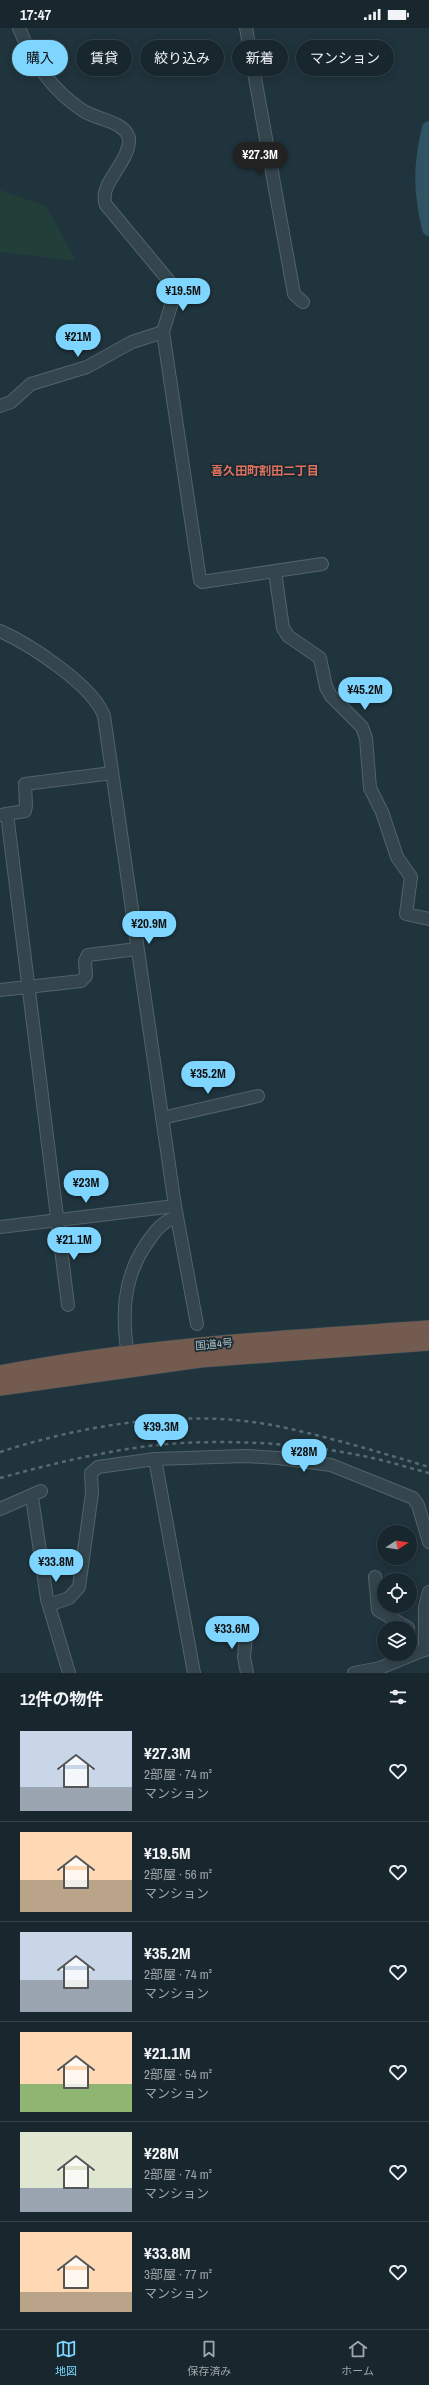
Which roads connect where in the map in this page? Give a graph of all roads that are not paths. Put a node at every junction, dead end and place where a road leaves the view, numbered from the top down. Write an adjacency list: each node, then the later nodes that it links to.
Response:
1 (19, 28): 4 (street)
2 (246, 28): 3 (street)
3 (303, 302)
4 (163, 332): 5 (street); 7 (street)
5 (0, 406)
6 (322, 564): 7 (street)
7 (275, 572): 11 (street)
8 (0, 631): 9 (street)
9 (112, 772): 10 (street); 12 (street)
10 (4, 815): 13 (street)
11 (429, 919)
12 (137, 949): 13 (street); 16 (street)
13 (28, 987): 14 (street); 18 (street)
14 (0, 990)
15 (258, 1096): 16 (street)
16 (162, 1118): 17 (street)
17 (176, 1211): 18 (street); 21 (street); 24 (street)
18 (57, 1220): 19 (street); 20 (street)
19 (0, 1227)
20 (68, 1305)
21 (197, 1324)
22 (429, 1329): 24 (highway, 国道4号)
23 (429, 1342): 24 (highway, 国道4号)
24 (129, 1360): 25 (highway, 国道4号); 26 (highway, 国道4号)
25 (0, 1374)
26 (0, 1387)
27 (155, 1459): 29 (street); 32 (street); 38 (street)
28 (0, 1509): 32 (street)
29 (429, 1542)
30 (374, 1577): 33 (street)
31 (429, 1592): 36 (street)
32 (49, 1605): 37 (street)
33 (396, 1621)
34 (247, 1625): 39 (street)
35 (417, 1639): 36 (street)
36 (428, 1652): 40 (street)
37 (69, 1673)
38 (194, 1673)
39 (247, 1673)
40 (354, 1673)

